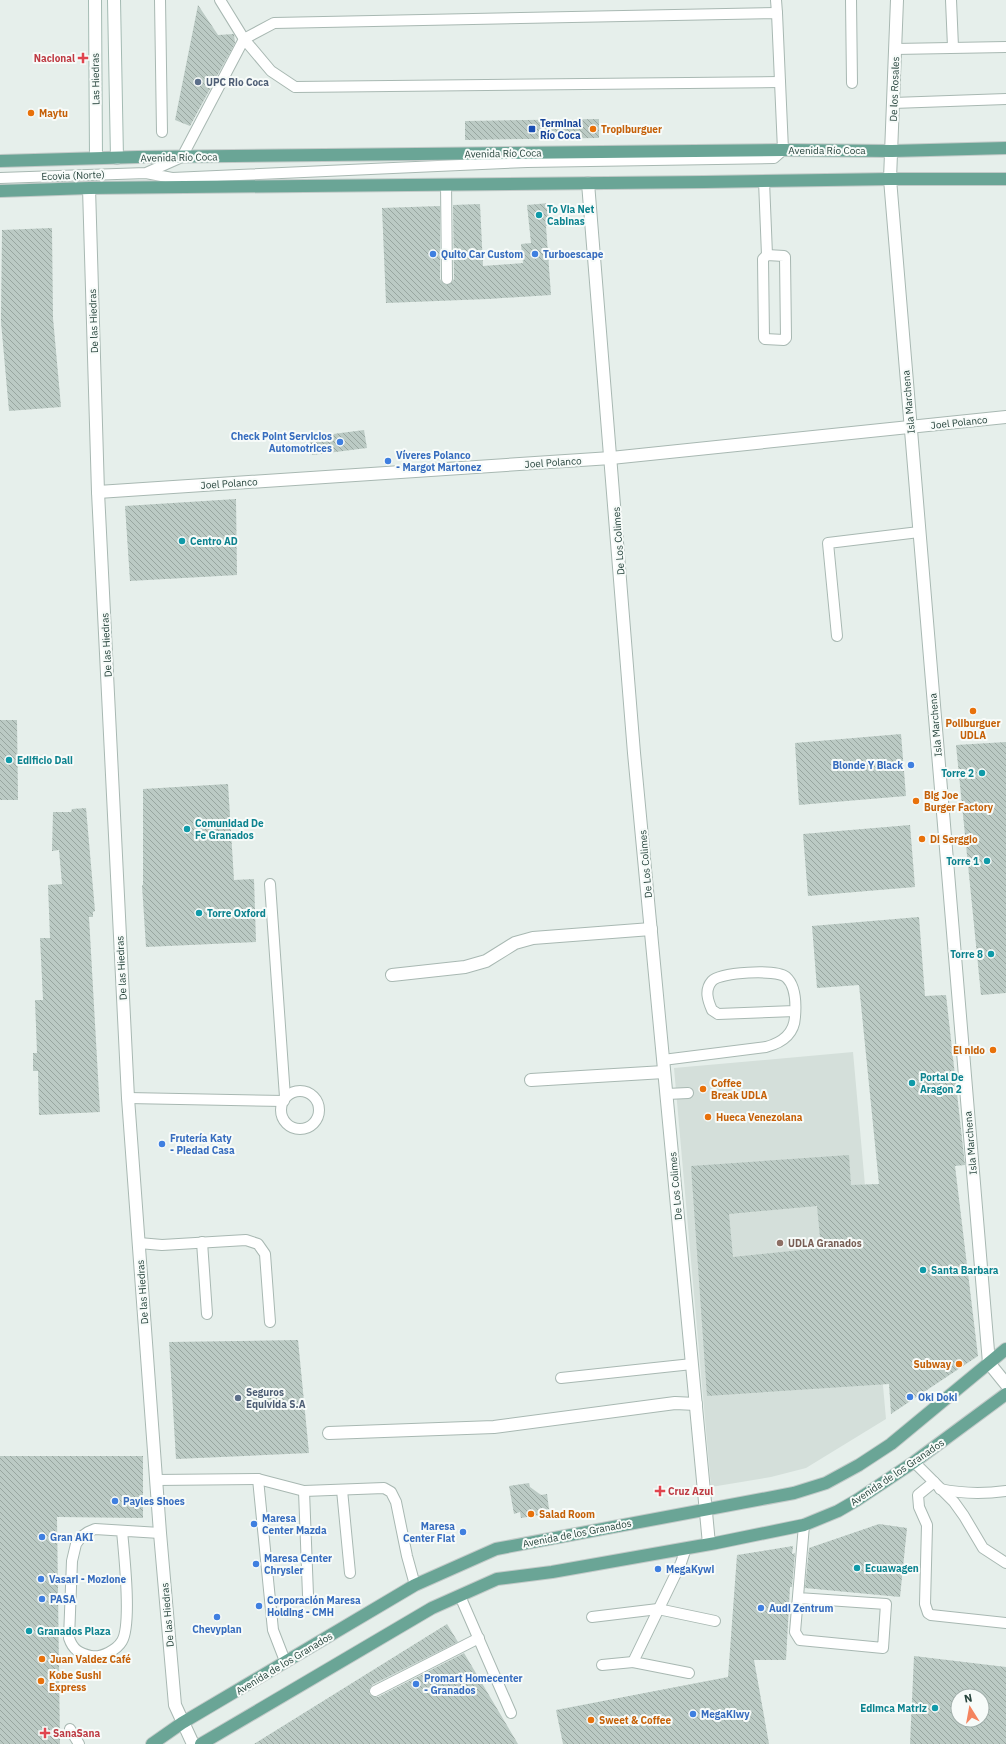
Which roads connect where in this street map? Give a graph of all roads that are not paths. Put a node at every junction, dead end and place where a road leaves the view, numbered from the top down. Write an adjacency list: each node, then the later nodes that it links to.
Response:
1 (94, 0): 23 (street, Las Hiedras)
2 (114, 0): 24 (street, Las Hiedras)
3 (160, 0): 18 (lane)
4 (776, 0): 9 (lane)
5 (851, 0): 15 (lane)
6 (897, 0): 13 (street, De los Rosales)
7 (951, 0): 12 (lane)
8 (222, 1): 10 (lane)
9 (777, 13): 10 (lane); 14 (lane)
10 (244, 39): 14 (lane); 22 (lane)
11 (1006, 46): 12 (lane)
12 (953, 47): 13 (lane)
13 (895, 49): 17 (street, De los Rosales)
14 (780, 82): 20 (lane)
15 (852, 83)
16 (1006, 99): 17 (lane)
17 (893, 103): 21 (street, De los Rosales)
18 (162, 132)
19 (1006, 148): 21 (main road, Avenida Río Coca)
20 (783, 150): 21 (main road, Avenida Río Coca); 22 (main road, Avenida Río Coca); 26 (lane)
21 (892, 151): 28 (street, De los Rosales)
22 (182, 157): 24 (main road, Avenida Río Coca); 26 (lane)
23 (96, 158): 24 (main road, Avenida Río Coca); 25 (main road, Avenida Río Coca)
24 (117, 158)
25 (0, 161)
26 (146, 173): 27 (lane, Ecovia (Norte))
27 (0, 178)
28 (890, 179): 29 (main road); 30 (main road); 38 (street, Isla Marchena)
29 (1006, 179)
30 (764, 181): 31 (main road); 35 (lane)
31 (588, 183): 32 (main road); 39 (street, De Los Colimes)
32 (446, 184): 33 (main road); 36 (lane)
33 (88, 188): 34 (main road); 40 (street, De las Hiedras)
34 (0, 191)
35 (767, 256): 35 (lane)
36 (446, 279)
37 (1006, 417): 38 (street, Joel Polanco)
38 (910, 427): 39 (street, Joel Polanco); 41 (street, Isla Marchena)
39 (611, 458): 40 (street, Joel Polanco); 44 (street, De Los Colimes)
40 (98, 492): 51 (street, De las Hiedras)
41 (919, 532): 42 (lane); 57 (street, Isla Marchena)
42 (837, 636)
43 (270, 884): 51 (lane)
44 (651, 929): 45 (street); 47 (street, De Los Colimes)
45 (392, 975)
46 (795, 1011): 46 (lane); 47 (lane)
47 (664, 1066): 48 (street); 50 (street, De Los Colimes)
48 (531, 1080)
49 (688, 1092): 50 (lane)
50 (667, 1094): 58 (street, De Los Colimes)
51 (128, 1098): 53 (street, De las Hiedras)
52 (202, 1242): 53 (lane); 54 (lane); 55 (lane)
53 (139, 1243): 66 (street, De las Hiedras)
54 (207, 1314)
55 (270, 1322)
56 (1006, 1349): 57 (main road, Avenida de los Granados)
57 (989, 1363): 60 (street); 71 (main road, Avenida de los Granados)
58 (692, 1364): 59 (lane); 62 (street, De Los Colimes)
59 (561, 1378)
60 (1006, 1384)
61 (1006, 1394): 64 (main road, Avenida de los Granados)
62 (696, 1404): 63 (street); 71 (street, De Los Colimes)
63 (329, 1433)
64 (914, 1462): 67 (lane); 72 (main road, Avenida de los Granados)
65 (258, 1479): 66 (lane); 69 (lane); 88 (lane)
66 (156, 1480): 74 (street, De las Hiedras)
67 (937, 1485): 70 (lane); 77 (lane); 86 (lane)
68 (342, 1490): 69 (lane); 78 (lane); 79 (lane)
69 (304, 1491): 80 (lane)
70 (1006, 1491)
71 (706, 1509): 75 (street, De Los Colimes); 79 (main road, Avenida de los Granados)
72 (804, 1525): 75 (main road, Avenida de los Granados); 82 (lane)
73 (122, 1531): 73 (lane); 74 (lane)
74 (160, 1533): 94 (street, De las Hiedras)
75 (709, 1544): 76 (main road, Avenida de los Granados)
76 (686, 1548): 81 (main road, Avenida de los Granados); 83 (lane)
77 (1006, 1563)
78 (350, 1573)
79 (414, 1585): 88 (main road, Avenida de los Granados)
80 (308, 1595)
81 (460, 1596): 87 (lane); 96 (main road, Avenida de los Granados)
82 (798, 1598): 82 (lane)
83 (658, 1609): 84 (lane); 85 (lane); 89 (lane)
84 (592, 1617)
85 (715, 1621)
86 (1006, 1623)
87 (479, 1638): 92 (lane); 93 (lane)
88 (285, 1661): 94 (main road, Avenida de los Granados)
89 (633, 1662): 90 (lane); 91 (lane)
90 (602, 1665)
91 (689, 1673)
92 (375, 1691)
93 (511, 1713)
94 (182, 1723): 98 (main road, Avenida de los Granados); 99 (street, De las Hiedras)
95 (70, 1729): 97 (lane)
96 (208, 1742)
97 (79, 1744)
98 (152, 1744)
99 (193, 1744)

